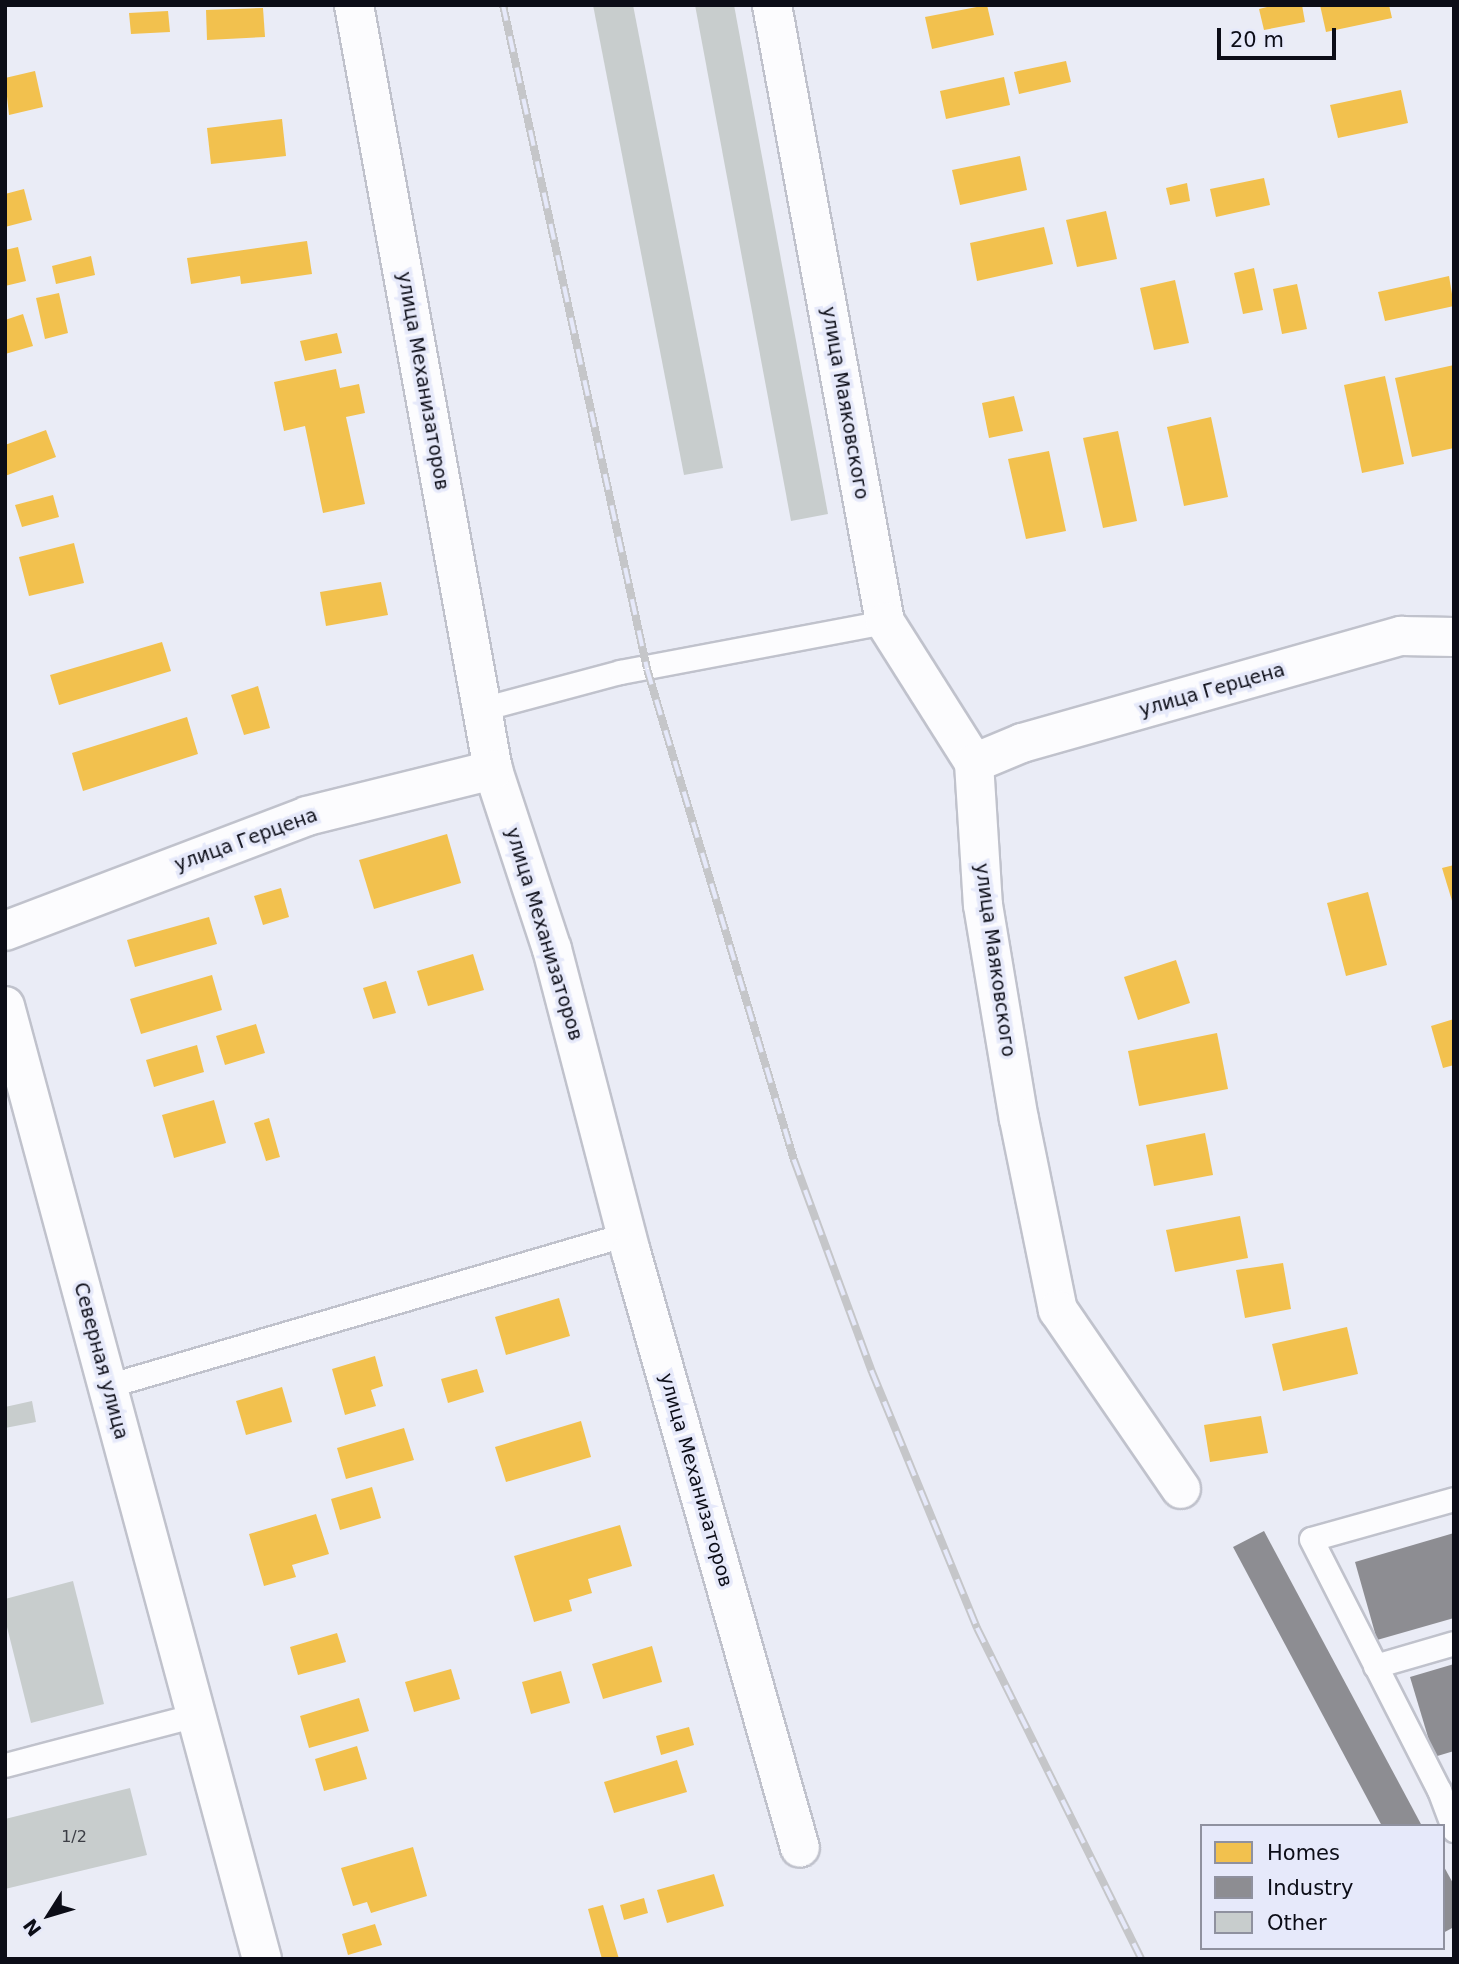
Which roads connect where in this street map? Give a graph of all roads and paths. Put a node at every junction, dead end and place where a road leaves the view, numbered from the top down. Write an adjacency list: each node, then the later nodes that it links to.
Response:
1 (355, 5): 5 (street, улица Механизаторов)
2 (772, 5): 3 (street, улица Маяковского)
3 (885, 622): 5 (lane); 6 (street, улица Маяковского)
4 (1454, 638): 6 (street, улица Герцена)
5 (482, 709): 7 (street, улица Механизаторов)
6 (974, 763): 12 (street, улица Маяковского)
7 (493, 770): 8 (street, улица Герцена); 10 (street, улица Механизаторов)
8 (5, 932)
9 (5, 1006): 11 (street, Северная улица)
10 (627, 1234): 11 (lane); 20 (street, улица Механизаторов)
11 (107, 1386): 16 (street, Северная улица)
12 (1181, 1489)
13 (1454, 1499): 15 (lane)
14 (1454, 1643): 15 (lane)
15 (1376, 1666): 18 (lane)
16 (196, 1715): 17 (lane); 21 (street, Северная улица)
17 (5, 1765)
18 (1447, 1788): 19 (lane)
19 (1454, 1830)
20 (800, 1848)
21 (262, 1959)

